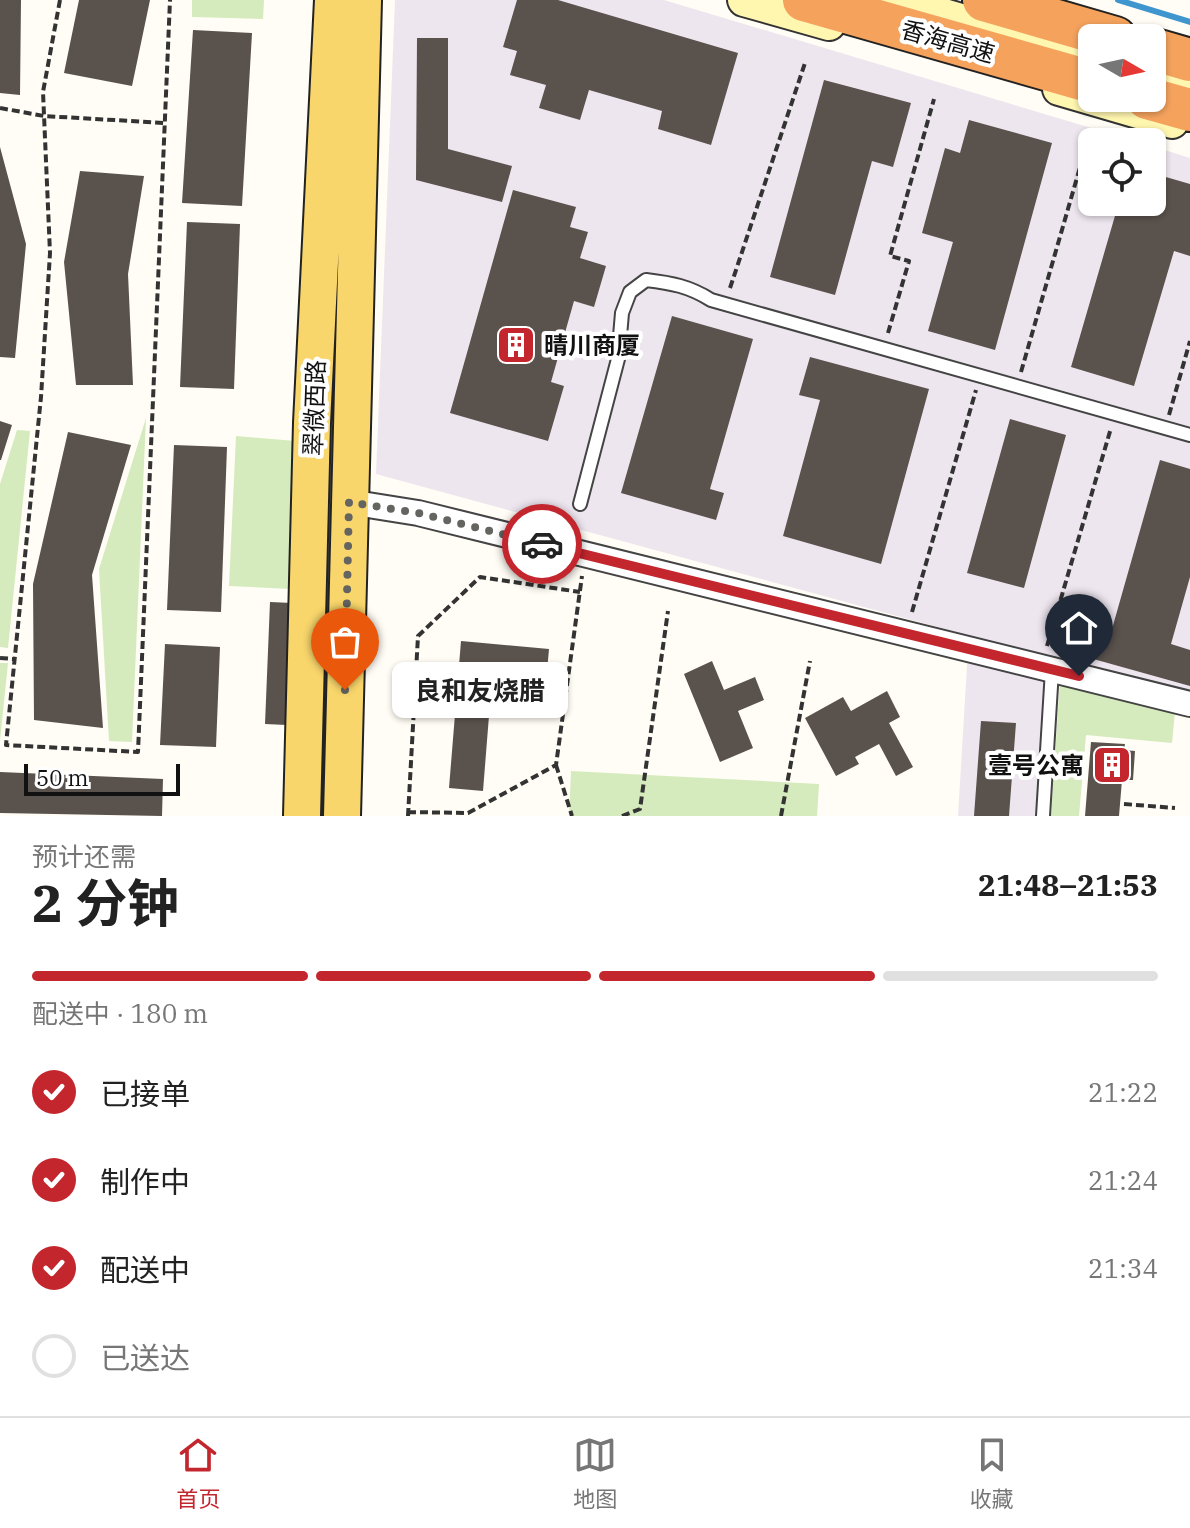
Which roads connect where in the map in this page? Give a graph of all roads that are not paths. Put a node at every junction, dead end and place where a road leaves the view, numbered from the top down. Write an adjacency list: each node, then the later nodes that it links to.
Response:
1 (333, 0): 22 (main road, 翠微西路)
2 (363, 0): 18 (main road, 翠微西路)
3 (744, 0): 16 (main road)
4 (804, 0): 11 (highway, 香海高速)
5 (892, 0): 9 (main road)
6 (984, 0): 7 (highway, 香海高速)
7 (1078, 27)
8 (1166, 53): 10 (highway)
9 (1078, 54)
10 (1190, 60)
11 (1078, 78)
12 (1166, 79): 13 (main road)
13 (1190, 86)
14 (1166, 103): 15 (highway)
15 (1190, 110)
16 (1190, 127)
17 (1190, 435): 19 (lane)
18 (349, 502): 20 (street); 23 (main road, 翠微西路)
19 (580, 504)
20 (1049, 659): 21 (street); 24 (lane)
21 (1190, 704)
22 (302, 816)
23 (342, 816)
24 (1043, 816)

